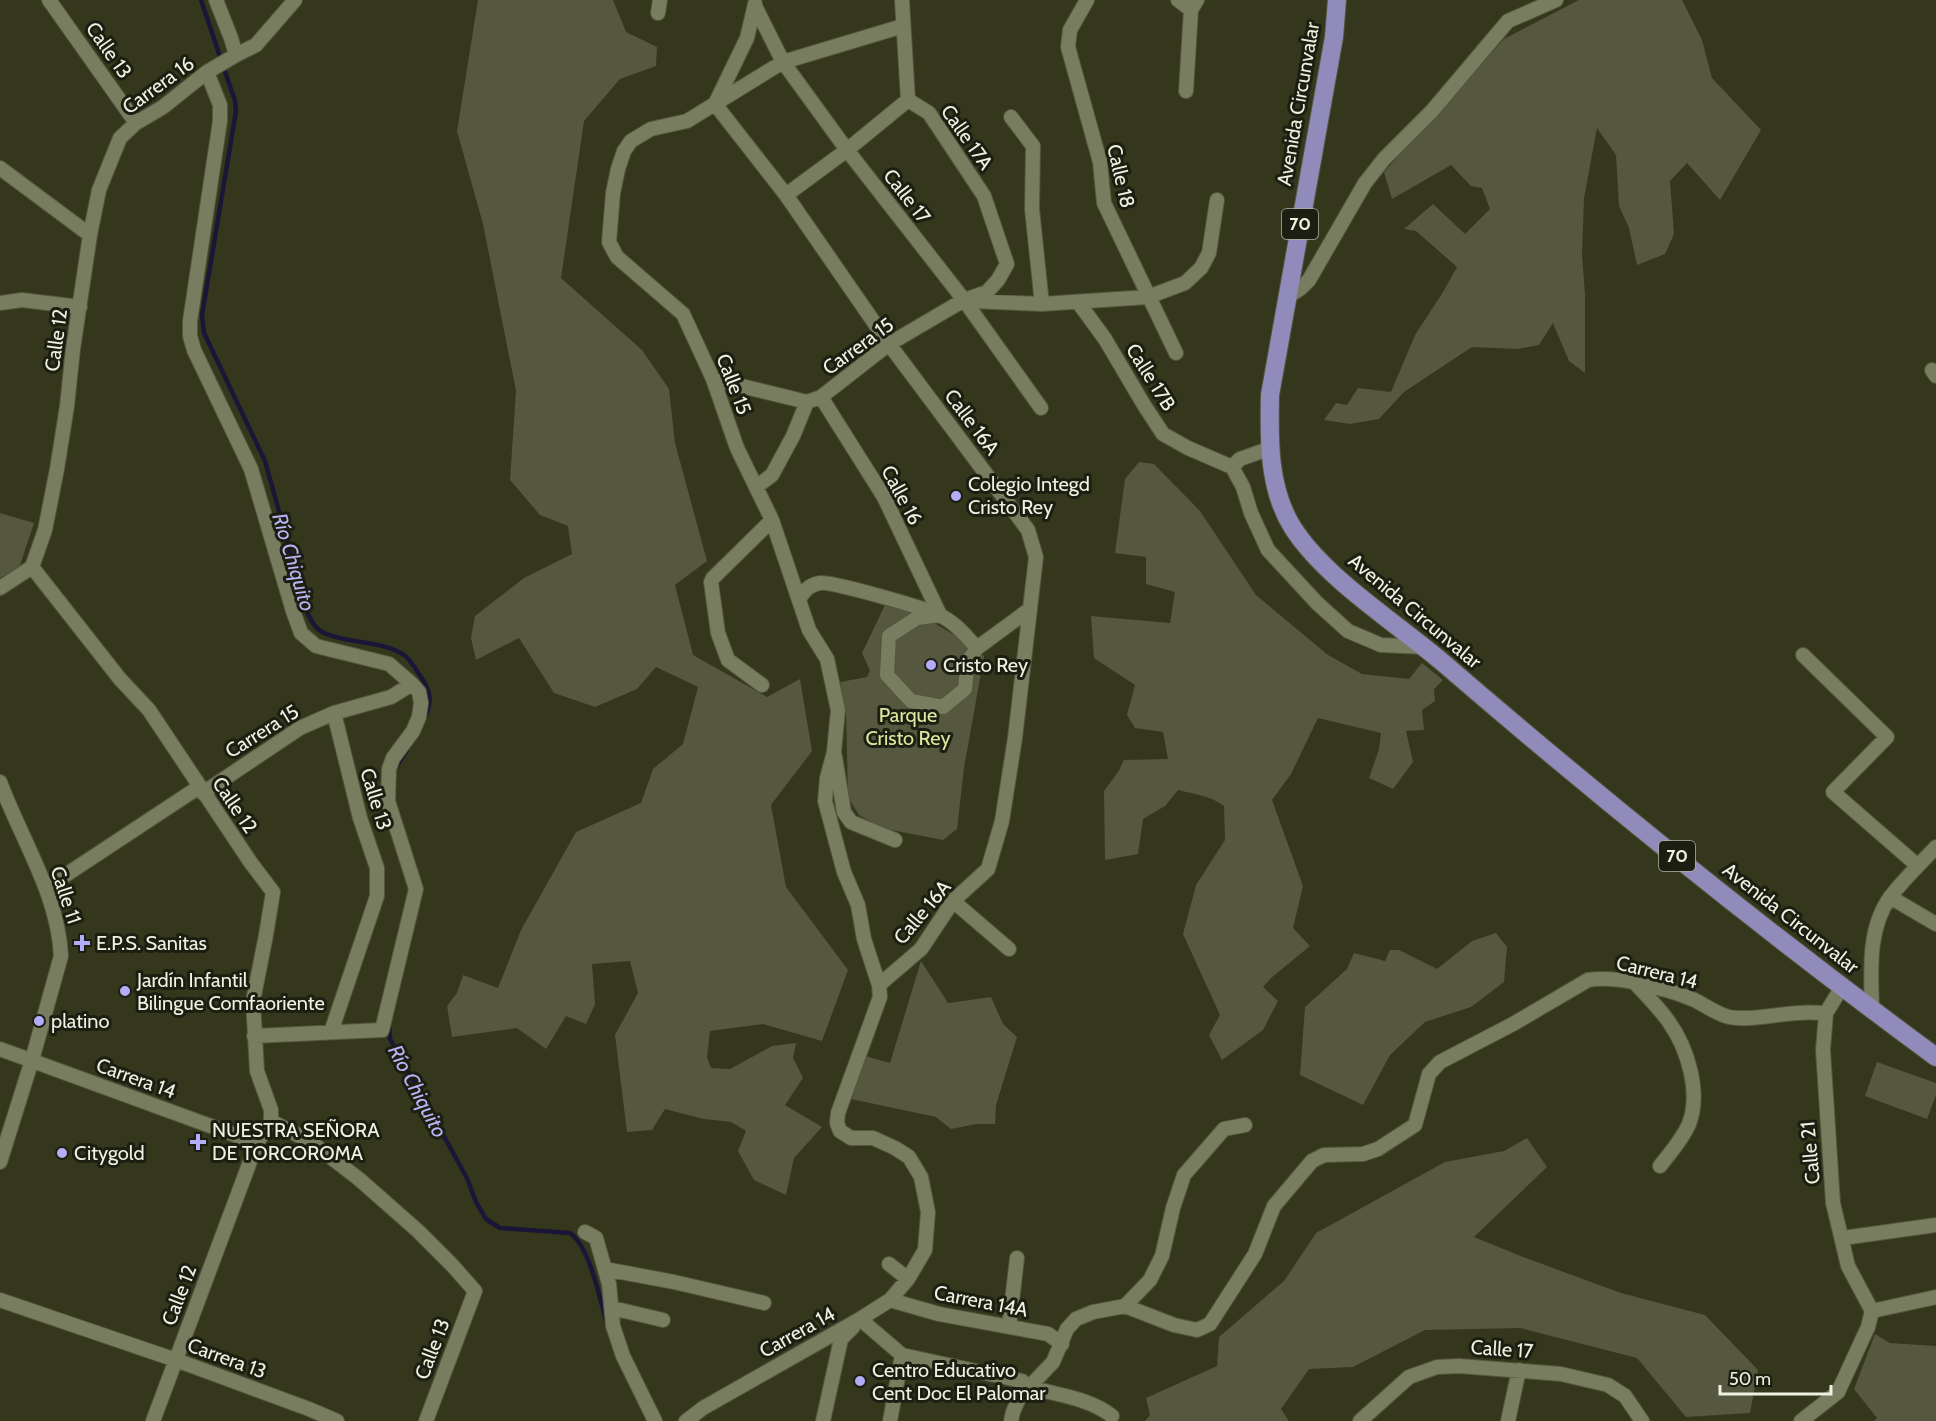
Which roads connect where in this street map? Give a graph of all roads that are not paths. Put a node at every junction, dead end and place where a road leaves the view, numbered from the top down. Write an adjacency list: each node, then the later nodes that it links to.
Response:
1 (50, 0): 18 (street, Calle 13)
2 (216, 0): 13 (street)
3 (295, 0): 13 (street, Carrera 16)
4 (902, 0): 11 (street)
5 (1087, 0): 25 (street, Calle 18)
6 (1178, 0): 10 (street)
7 (1337, 0): 26 (main road, Avenida Circunvalar / 70)
8 (1556, 0): 26 (street)
9 (756, 3): 12 (street, Calle 17); 16 (street)
10 (1194, 5): 14 (street)
11 (903, 26): 12 (street, Calle 15); 15 (street)
12 (783, 62): 16 (street, Calle 15); 19 (street, Calle 17)
13 (221, 64): 18 (street, Carrera 16); 50 (street)
14 (1186, 91)
15 (908, 100): 19 (street); 24 (street, Calle 17A)
16 (715, 104): 21 (street, Calle 16A); 34 (street, Calle 15)
17 (1011, 117): 30 (street)
18 (136, 123): 23 (street, Carrera 16)
19 (847, 150): 21 (street); 27 (street, Calle 17)
20 (0, 168): 23 (street)
21 (786, 195): 32 (street, Calle 16A)
22 (1217, 200): 25 (street)
23 (90, 235): 31 (street, Calle 12)
24 (1007, 264): 27 (street, Carrera 15)
25 (1148, 297): 28 (street); 33 (street, Calle 18)
26 (1287, 297): 38 (main road, Avenida Circunvalar / 70)
27 (964, 300): 30 (street); 32 (street, Carrera 15); 37 (street, Calle 17)
28 (1078, 302): 30 (street); 39 (street, Calle 17B)
29 (0, 303): 31 (street)
30 (1042, 304)
31 (80, 307): 42 (street, Calle 12)
32 (889, 344): 35 (street, Carrera 15); 45 (street, Calle 16A)
33 (1176, 353)
34 (713, 379): 36 (street, Carrera 15); 40 (street, Calle 15)
35 (821, 398): 36 (street, Carrera 15); 46 (street, Calle 16)
36 (807, 402): 40 (street)
37 (1041, 408)
38 (1271, 448): 39 (street); 47 (main road, Avenida Circunvalar / 70)
39 (1232, 467): 47 (street)
40 (756, 487): 41 (street, Calle 15)
41 (772, 520): 44 (street, Calle 15); 51 (street)
42 (32, 567): 43 (street); 55 (street, Calle 12)
43 (0, 588)
44 (799, 599): 46 (street); 53 (street, Calle 15)
45 (1030, 609): 48 (street); 61 (street, Calle 16A)
46 (940, 615): 48 (street); 48 (street)
47 (1425, 647): 66 (main road, Avenida Circunvalar / 70)
48 (977, 648)
49 (1803, 655): 58 (street)
50 (412, 684): 52 (street, Carrera 15); 69 (street)
51 (762, 685)
52 (334, 713): 55 (street, Carrera 15); 69 (street, Calle 13)
53 (834, 752): 56 (street); 65 (street)
54 (0, 782): 59 (street, Calle 11)
55 (201, 790): 59 (street, Carrera 15); 70 (street, Calle 12)
56 (895, 840)
57 (1936, 847): 58 (street)
58 (1918, 866): 60 (street)
59 (46, 888): 73 (street, Calle 11)
60 (1890, 897): 62 (street); 67 (street)
61 (953, 901): 63 (street); 65 (street, Calle 16A)
62 (1936, 924)
63 (1009, 949)
64 (1636, 984): 68 (street, Carrera 14); 78 (street); 90 (street, Carrera 14)
65 (879, 986): 85 (street)
66 (1842, 987): 67 (main road, Avenida Circunvalar / 70); 68 (street, Calle 21)
67 (1872, 1010): 72 (main road, Avenida Circunvalar / 70)
68 (1826, 1013): 81 (street, Calle 21)
69 (331, 1032): 70 (street)
70 (254, 1036): 74 (street, Calle 12)
71 (0, 1049): 73 (street, Carrera 14)
72 (1936, 1057)
73 (32, 1060): 76 (street, Carrera 14); 77 (street, Calle 11)
74 (271, 1121): 76 (street, Calle 12); 104 (street, Calle 13)
75 (1245, 1125): 90 (street)
76 (257, 1143): 98 (street, Calle 12)
77 (0, 1162)
78 (1660, 1166)
79 (1936, 1225): 81 (street)
80 (585, 1232): 84 (street)
81 (1843, 1238): 92 (street, Calle 21)
82 (1017, 1258): 95 (street)
83 (889, 1264): 85 (street)
84 (605, 1269): 89 (street); 91 (street)
85 (908, 1279): 88 (street)
86 (1936, 1297): 92 (street)
87 (0, 1300): 98 (street, Carrera 13)
88 (890, 1300): 93 (street); 95 (street, Carrera 14A)
89 (764, 1303)
90 (1125, 1306): 96 (street)
91 (612, 1308): 94 (street); 105 (street)
92 (1872, 1311): 113 (street)
93 (860, 1319): 97 (street, Carrera 14); 106 (street, Carrera 14); 107 (street)
94 (663, 1320)
95 (1009, 1327): 96 (street, Carrera 14A)
96 (1062, 1344): 100 (street)
97 (902, 1355): 100 (street, Carrera 14); 108 (street)
98 (176, 1360): 102 (street, Calle 12); 103 (street, Carrera 13)
99 (1519, 1370): 110 (street, Calle 17); 111 (street); 112 (street, Calle 17)
100 (1029, 1388): 101 (street, Carrera 14); 109 (street)
101 (1112, 1416)
102 (153, 1421)
103 (337, 1421)
104 (426, 1421)
105 (655, 1421)
106 (686, 1421)
107 (823, 1421)
108 (890, 1421)
109 (1011, 1421)
110 (1360, 1421)
111 (1508, 1421)
112 (1642, 1421)
113 (1801, 1421)

